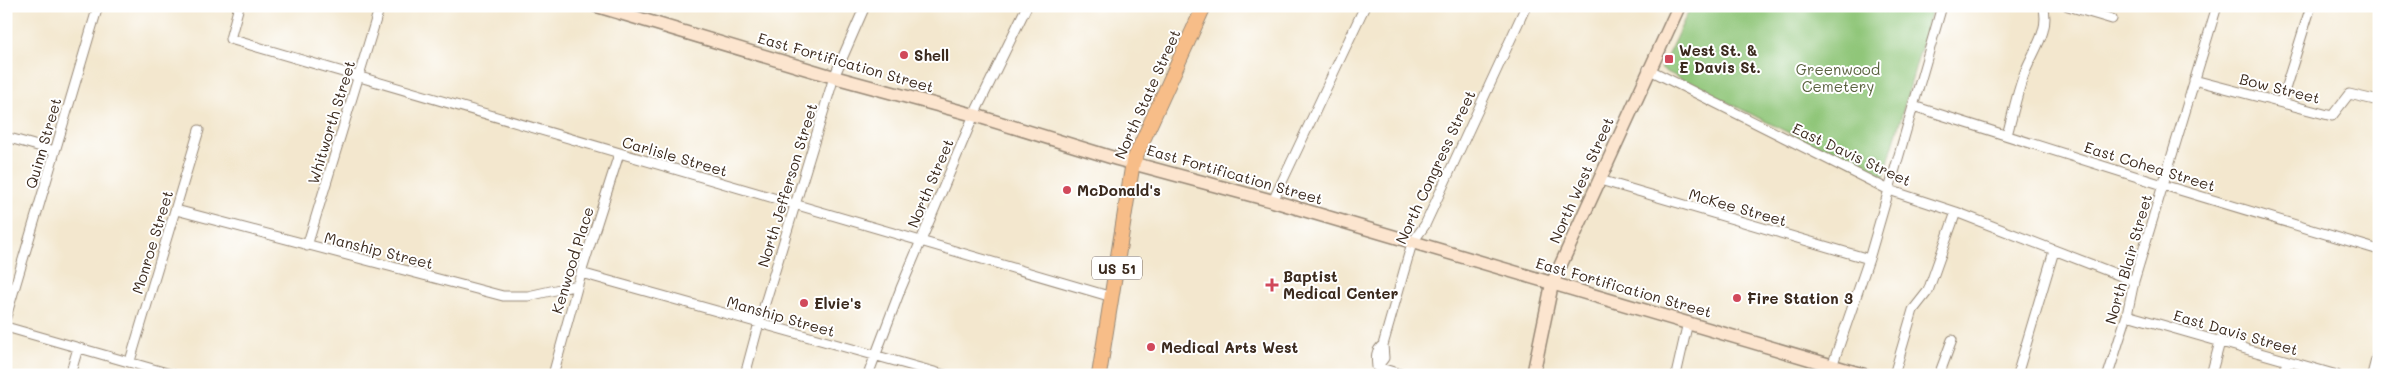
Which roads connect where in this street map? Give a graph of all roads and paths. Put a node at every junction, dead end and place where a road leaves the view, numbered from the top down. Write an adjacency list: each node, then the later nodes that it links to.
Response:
1 (98, 6): 28 (street, Quinn Street)
2 (239, 6): 18 (street, Carlisle Street)
3 (380, 6): 18 (street, Whitworth Street)
4 (597, 6): 19 (street, East Fortification Street)
5 (865, 6): 19 (street, North Jefferson Street)
6 (1027, 6): 24 (street, North Street)
7 (1204, 6): 30 (main road, North State Street / US 51)
8 (1365, 6): 34 (street)
9 (1526, 6): 39 (street, North Congress Street)
10 (1679, 6): 17 (street, North West Street)
11 (1942, 6): 23 (street)
12 (2043, 6): 26 (street)
13 (2068, 6): 16 (street)
14 (2217, 6): 20 (street, North Blair Street)
15 (2311, 6): 22 (street)
16 (2112, 19)
17 (1648, 69): 31 (street, North West Street); 33 (street, East Davis Street)
18 (359, 76): 29 (street, Carlisle Street); 40 (street, Whitworth Street)
19 (834, 77): 24 (street, East Fortification Street); 35 (street, North Jefferson Street)
20 (2194, 80): 22 (street, Bow Street); 32 (street, North Blair Street)
21 (2379, 101): 22 (street, Bow Street)
22 (2281, 102)
23 (1913, 106): 26 (street, East Cohea Street); 33 (street)
24 (974, 115): 30 (street, East Fortification Street); 38 (street, North Street)
25 (199, 130): 36 (street, Monroe Street)
26 (2007, 135): 32 (street, East Cohea Street)
27 (6, 136): 28 (street)
28 (55, 151): 50 (street, Quinn Street)
29 (620, 154): 35 (street, Carlisle Street); 44 (street, Kenwood Place)
30 (1133, 162): 34 (street, East Fortification Street); 48 (main road, North State Street / US 51)
31 (1600, 180): 43 (street, McKee Street); 46 (street, North West Street)
32 (2163, 185): 42 (street, East Cohea Street); 45 (street, North Blair Street)
33 (1889, 190): 37 (street, East Davis Street); 43 (street)
34 (1273, 201): 39 (street, East Fortification Street)
35 (794, 205): 38 (street, Carlisle Street); 52 (street, North Jefferson Street)
36 (176, 210): 40 (street, Manship Street); 59 (street, Monroe Street)
37 (1956, 212): 41 (street, East Davis Street); 73 (street)
38 (920, 242): 48 (street, Carlisle Street); 58 (street, North Street)
39 (1412, 243): 46 (street, East Fortification Street); 69 (street, North Congress Street)
40 (307, 246): 47 (street, Manship Street)
41 (2054, 250): 45 (street, East Davis Street); 75 (street)
42 (2379, 250)
43 (1869, 260): 61 (street)
44 (581, 273): 47 (street, Kenwood Place); 52 (street, Manship Street)
45 (2134, 281): 49 (street, North Blair Street)
46 (1552, 284): 51 (street, East Fortification Street); 70 (street, North West Street)
47 (578, 285): 64 (street, Kenwood Place)
48 (1112, 297): 68 (main road, North State Street / US 51)
49 (2127, 315): 55 (street, East Davis Street); 76 (street, North Blair Street)
50 (6, 317)
51 (1688, 322): 61 (street, East Fortification Street); 71 (street)
52 (759, 323): 58 (street, Manship Street); 65 (street, North Jefferson Street)
53 (6, 327): 56 (street)
54 (1952, 340): 74 (street)
55 (2220, 342): 60 (street, East Davis Street); 77 (street)
56 (78, 348): 59 (street); 62 (street)
57 (2379, 348): 80 (street)
58 (874, 356): 66 (street, North Street); 67 (street, Manship Street)
59 (130, 361): 63 (street)
60 (2287, 362): 78 (street); 79 (street, East Davis Street)
61 (1831, 369): 72 (street, East Fortification Street)
62 (70, 375)
63 (174, 375)
64 (552, 375)
65 (745, 375)
66 (868, 375)
67 (946, 375)
68 (1099, 375)
69 (1404, 375)
70 (1533, 375)
71 (1676, 375)
72 (1864, 375)
73 (1894, 375)
74 (1939, 375)
75 (2017, 375)
76 (2108, 375)
77 (2211, 375)
78 (2282, 375)
79 (2337, 375)
80 (2372, 375)

